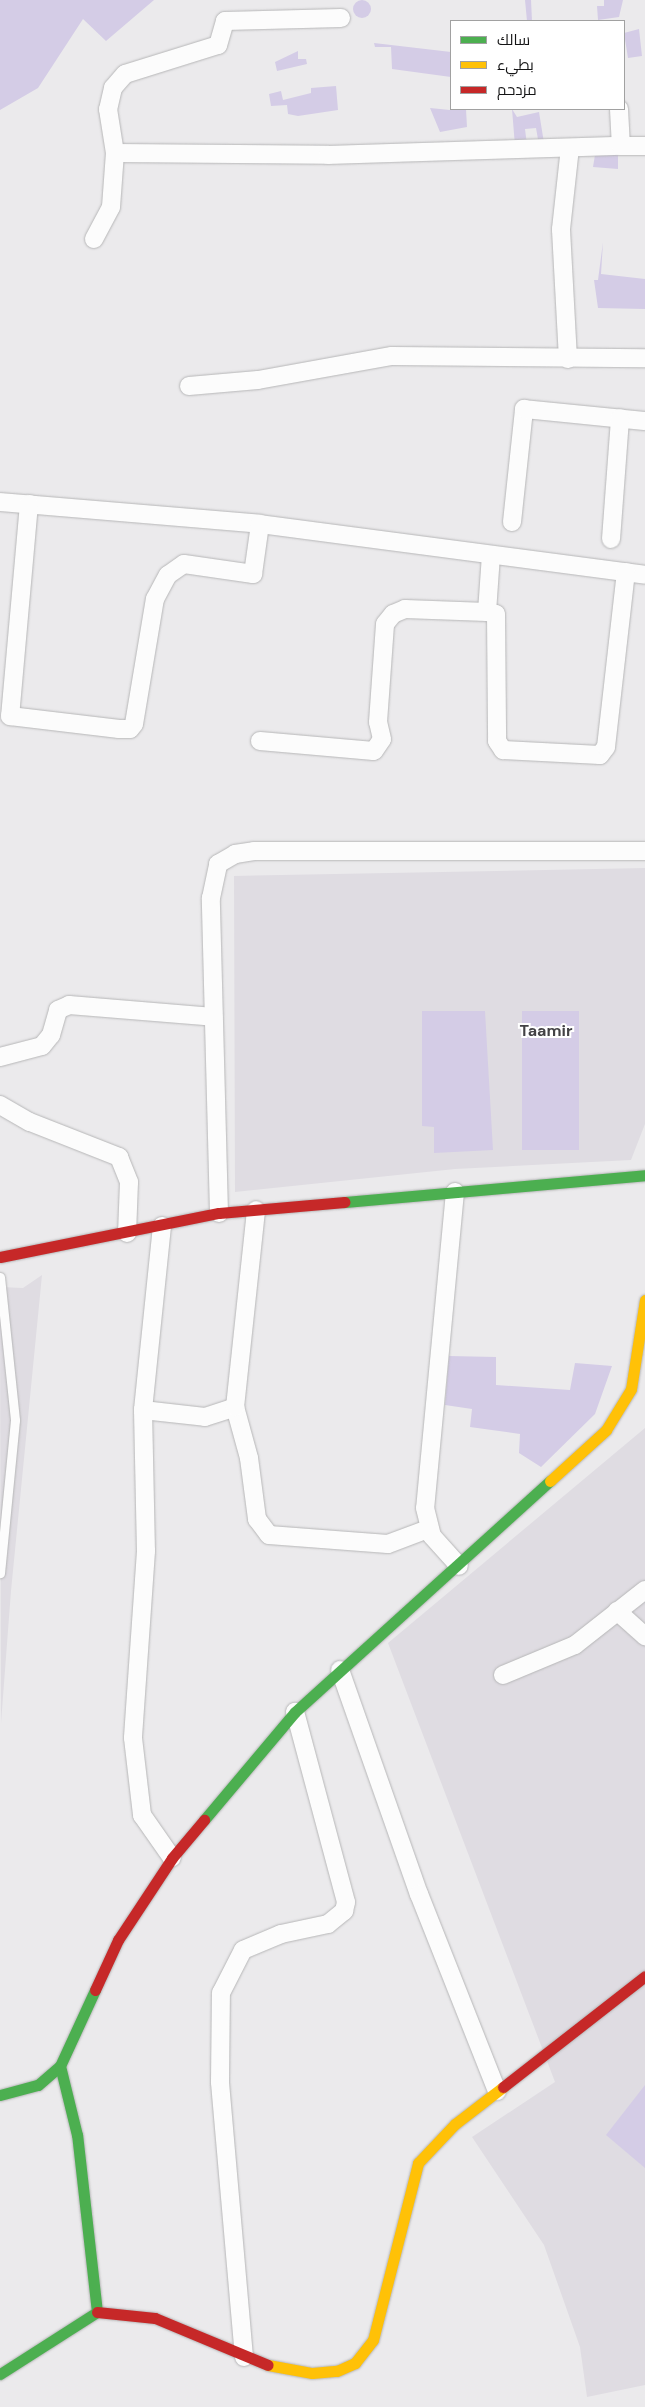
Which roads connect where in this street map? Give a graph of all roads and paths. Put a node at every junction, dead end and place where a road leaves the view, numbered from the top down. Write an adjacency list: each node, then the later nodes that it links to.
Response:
1 (341, 18): 6 (street)
2 (619, 110): 3 (street)
3 (621, 146): 4 (street); 5 (street)
4 (645, 146)
5 (570, 148): 6 (street); 8 (street)
6 (114, 153): 7 (street)
7 (94, 239)
8 (568, 358): 9 (street); 10 (street)
9 (645, 358)
10 (189, 386)
11 (620, 418): 12 (street); 15 (street); 17 (street)
12 (645, 421)
13 (0, 502): 14 (street)
14 (29, 504): 16 (street); 16 (street)
15 (512, 522)
16 (260, 524): 18 (street)
17 (611, 539)
18 (491, 555): 19 (street); 21 (street)
19 (626, 572): 20 (street); 21 (street)
20 (645, 575)
21 (487, 612): 22 (street)
22 (260, 741)
23 (645, 851): 24 (street)
24 (214, 1016): 25 (street); 30 (street)
25 (0, 1057)
26 (0, 1105): 32 (street)
27 (645, 1174): 28 (street)
28 (455, 1192): 29 (street); 38 (street)
29 (256, 1210): 30 (street); 36 (street)
30 (219, 1213): 31 (street)
31 (162, 1226): 32 (street); 37 (street)
32 (127, 1233): 33 (street)
33 (0, 1257)
34 (0, 1276): 40 (lane)
35 (645, 1300): 39 (street)
36 (235, 1407): 37 (street); 38 (street)
37 (143, 1410): 47 (street)
38 (428, 1529): 39 (street)
39 (458, 1566): 44 (street)
40 (0, 1573)
41 (645, 1590): 42 (street)
42 (617, 1611): 43 (street); 45 (street)
43 (645, 1636)
44 (340, 1670): 46 (street); 50 (street)
45 (503, 1675)
46 (295, 1712): 47 (street); 53 (street)
47 (172, 1858): 49 (street)
48 (645, 1976): 50 (street)
49 (60, 2066): 51 (street); 52 (street)
50 (497, 2091): 53 (street)
51 (0, 2094)
52 (97, 2312): 53 (street); 54 (street)
53 (244, 2356)
54 (0, 2374)

